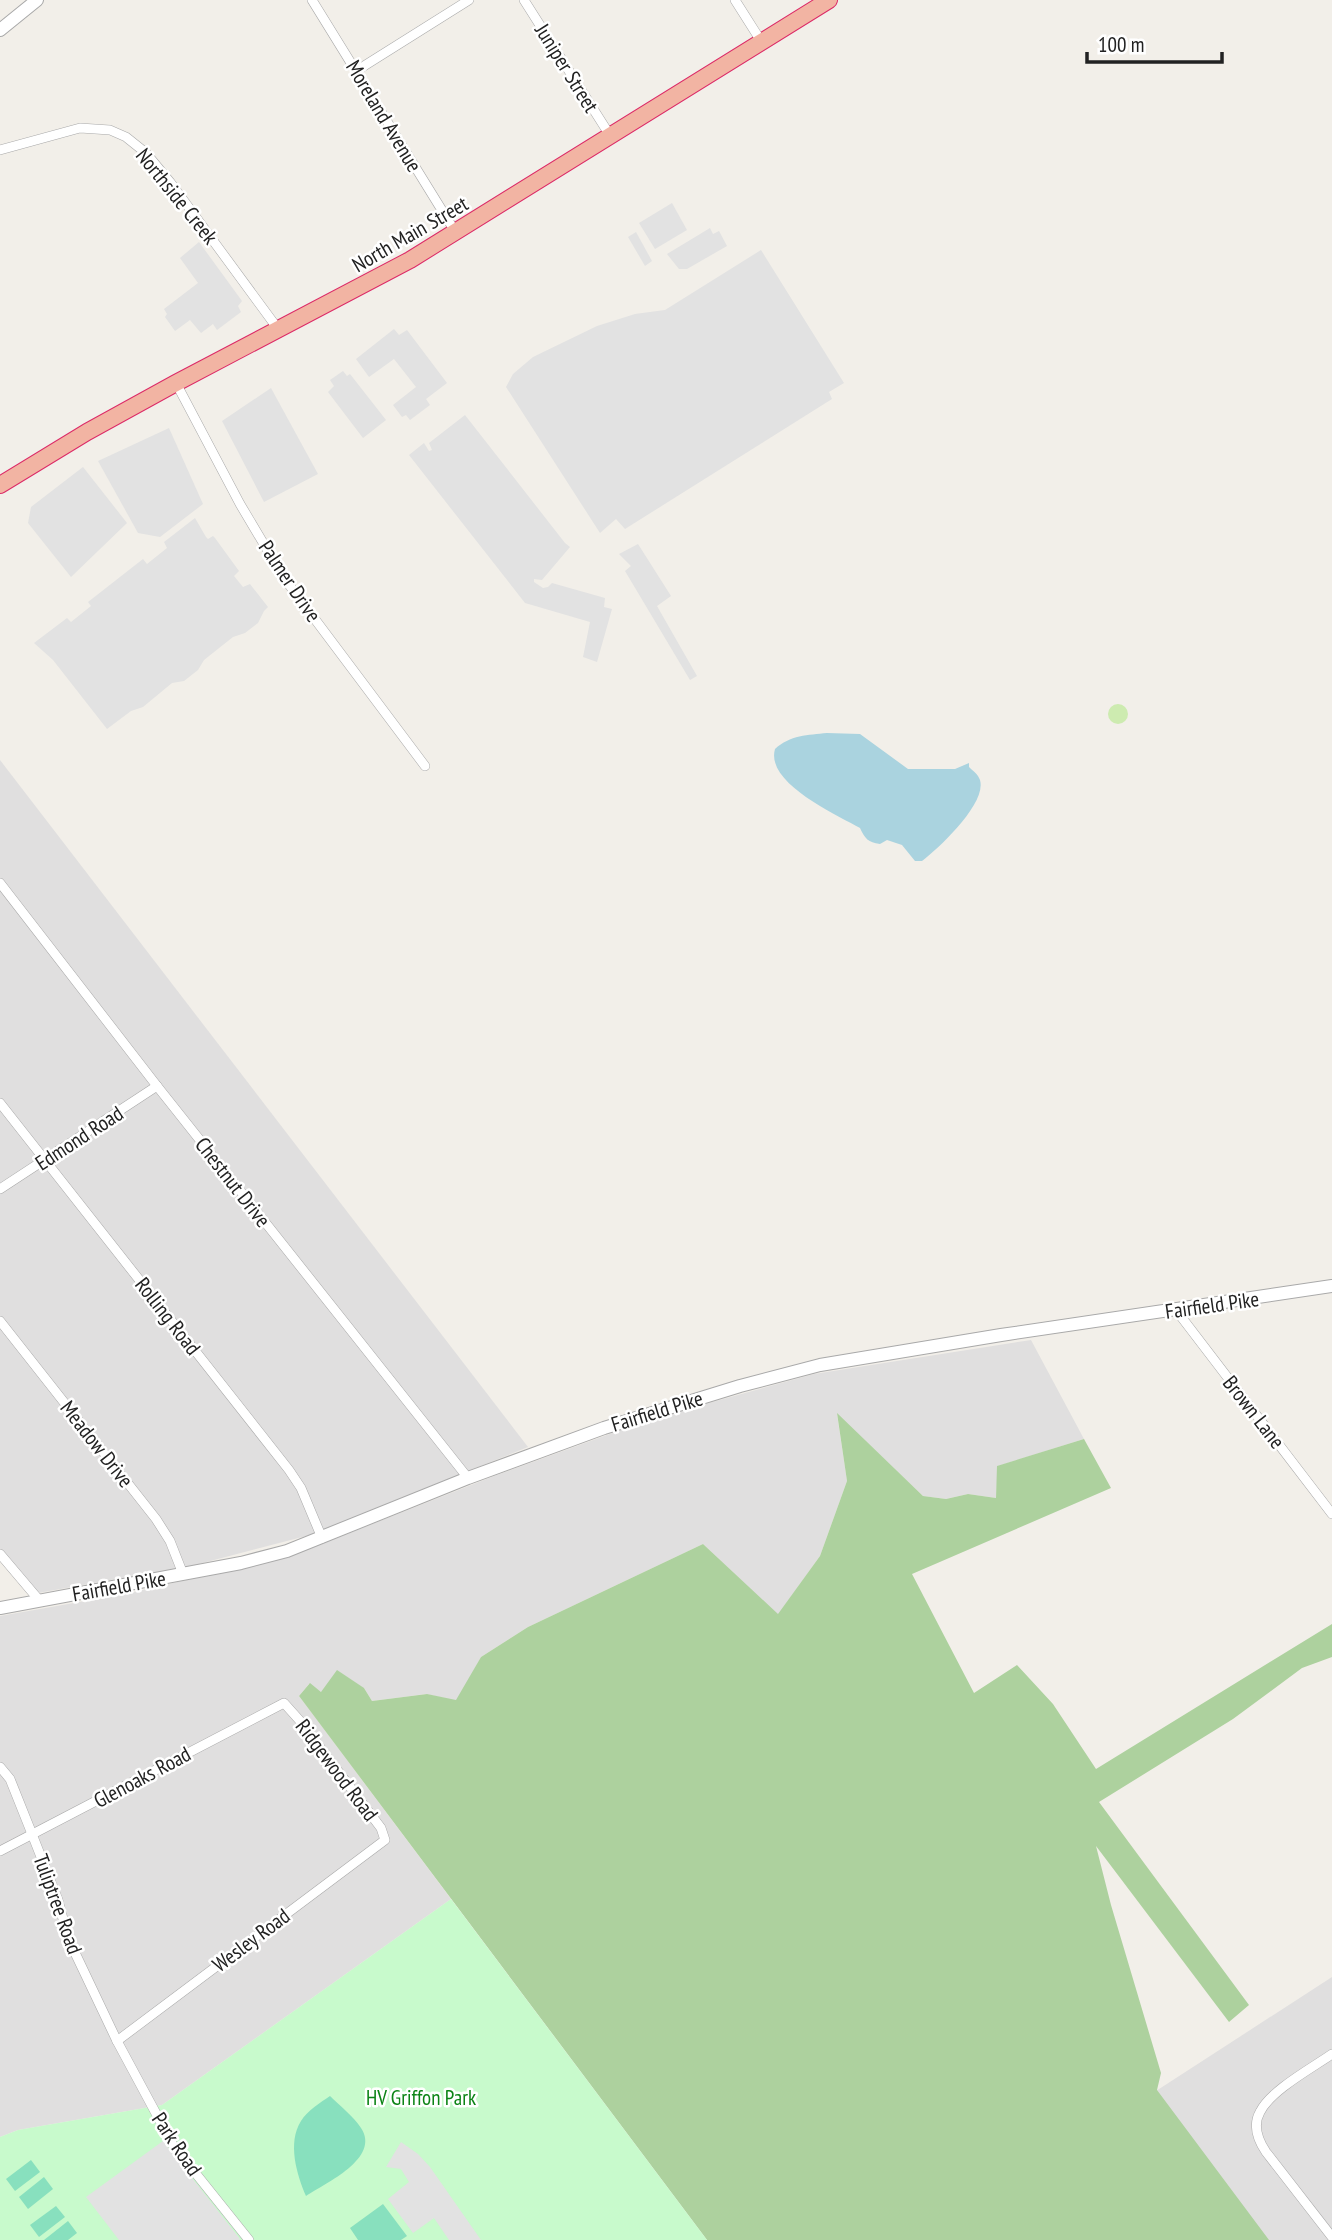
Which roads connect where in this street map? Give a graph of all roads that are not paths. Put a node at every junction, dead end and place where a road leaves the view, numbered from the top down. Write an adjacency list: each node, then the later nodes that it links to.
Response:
1 (37, 0): 7 (street)
2 (312, 0): 9 (street, Moreland Avenue)
3 (469, 0): 9 (street)
4 (524, 0): 10 (street, Juniper Street)
5 (735, 0): 8 (street)
6 (829, 0): 8 (highway, North Main Street)
7 (0, 30)
8 (761, 41): 10 (highway, North Main Street)
9 (356, 71): 12 (street, Moreland Avenue)
10 (611, 137): 12 (highway, North Main Street)
11 (0, 150): 13 (street, Northside Creek)
12 (456, 233): 13 (highway, North Main Street)
13 (278, 329): 14 (highway, North Main Street)
14 (176, 383): 15 (highway, North Main Street); 16 (street, Palmer Drive)
15 (0, 485)
16 (425, 766)
17 (0, 883): 18 (street, Chestnut Drive)
18 (157, 1086): 20 (street, Edmond Road); 25 (street, Chestnut Drive)
19 (0, 1103): 20 (street, Rolling Road)
20 (45, 1160): 21 (street, Edmond Road); 27 (street, Rolling Road)
21 (0, 1189)
22 (1332, 1286): 23 (street, Fairfield Pike)
23 (1176, 1310): 25 (street, Fairfield Pike); 26 (street, Brown Lane)
24 (0, 1321): 29 (street, Meadow Drive)
25 (468, 1478): 27 (street, Fairfield Pike)
26 (1332, 1514)
27 (322, 1538): 29 (street, Fairfield Pike)
28 (0, 1554): 30 (street)
29 (183, 1574): 30 (street, Fairfield Pike)
30 (39, 1600): 31 (street, Fairfield Pike)
31 (0, 1608)
32 (284, 1703): 34 (street, Glenoaks Road); 35 (street, Ridgewood Road)
33 (0, 1768): 34 (street, Tuliptree Road)
34 (32, 1835): 36 (street, Glenoaks Road); 37 (street, Tuliptree Road)
35 (385, 1840): 37 (street, Wesley Road)
36 (0, 1851)
37 (117, 2041): 40 (street, Park Road)
38 (1332, 2054): 39 (street)
39 (1332, 2237)
40 (249, 2240)

